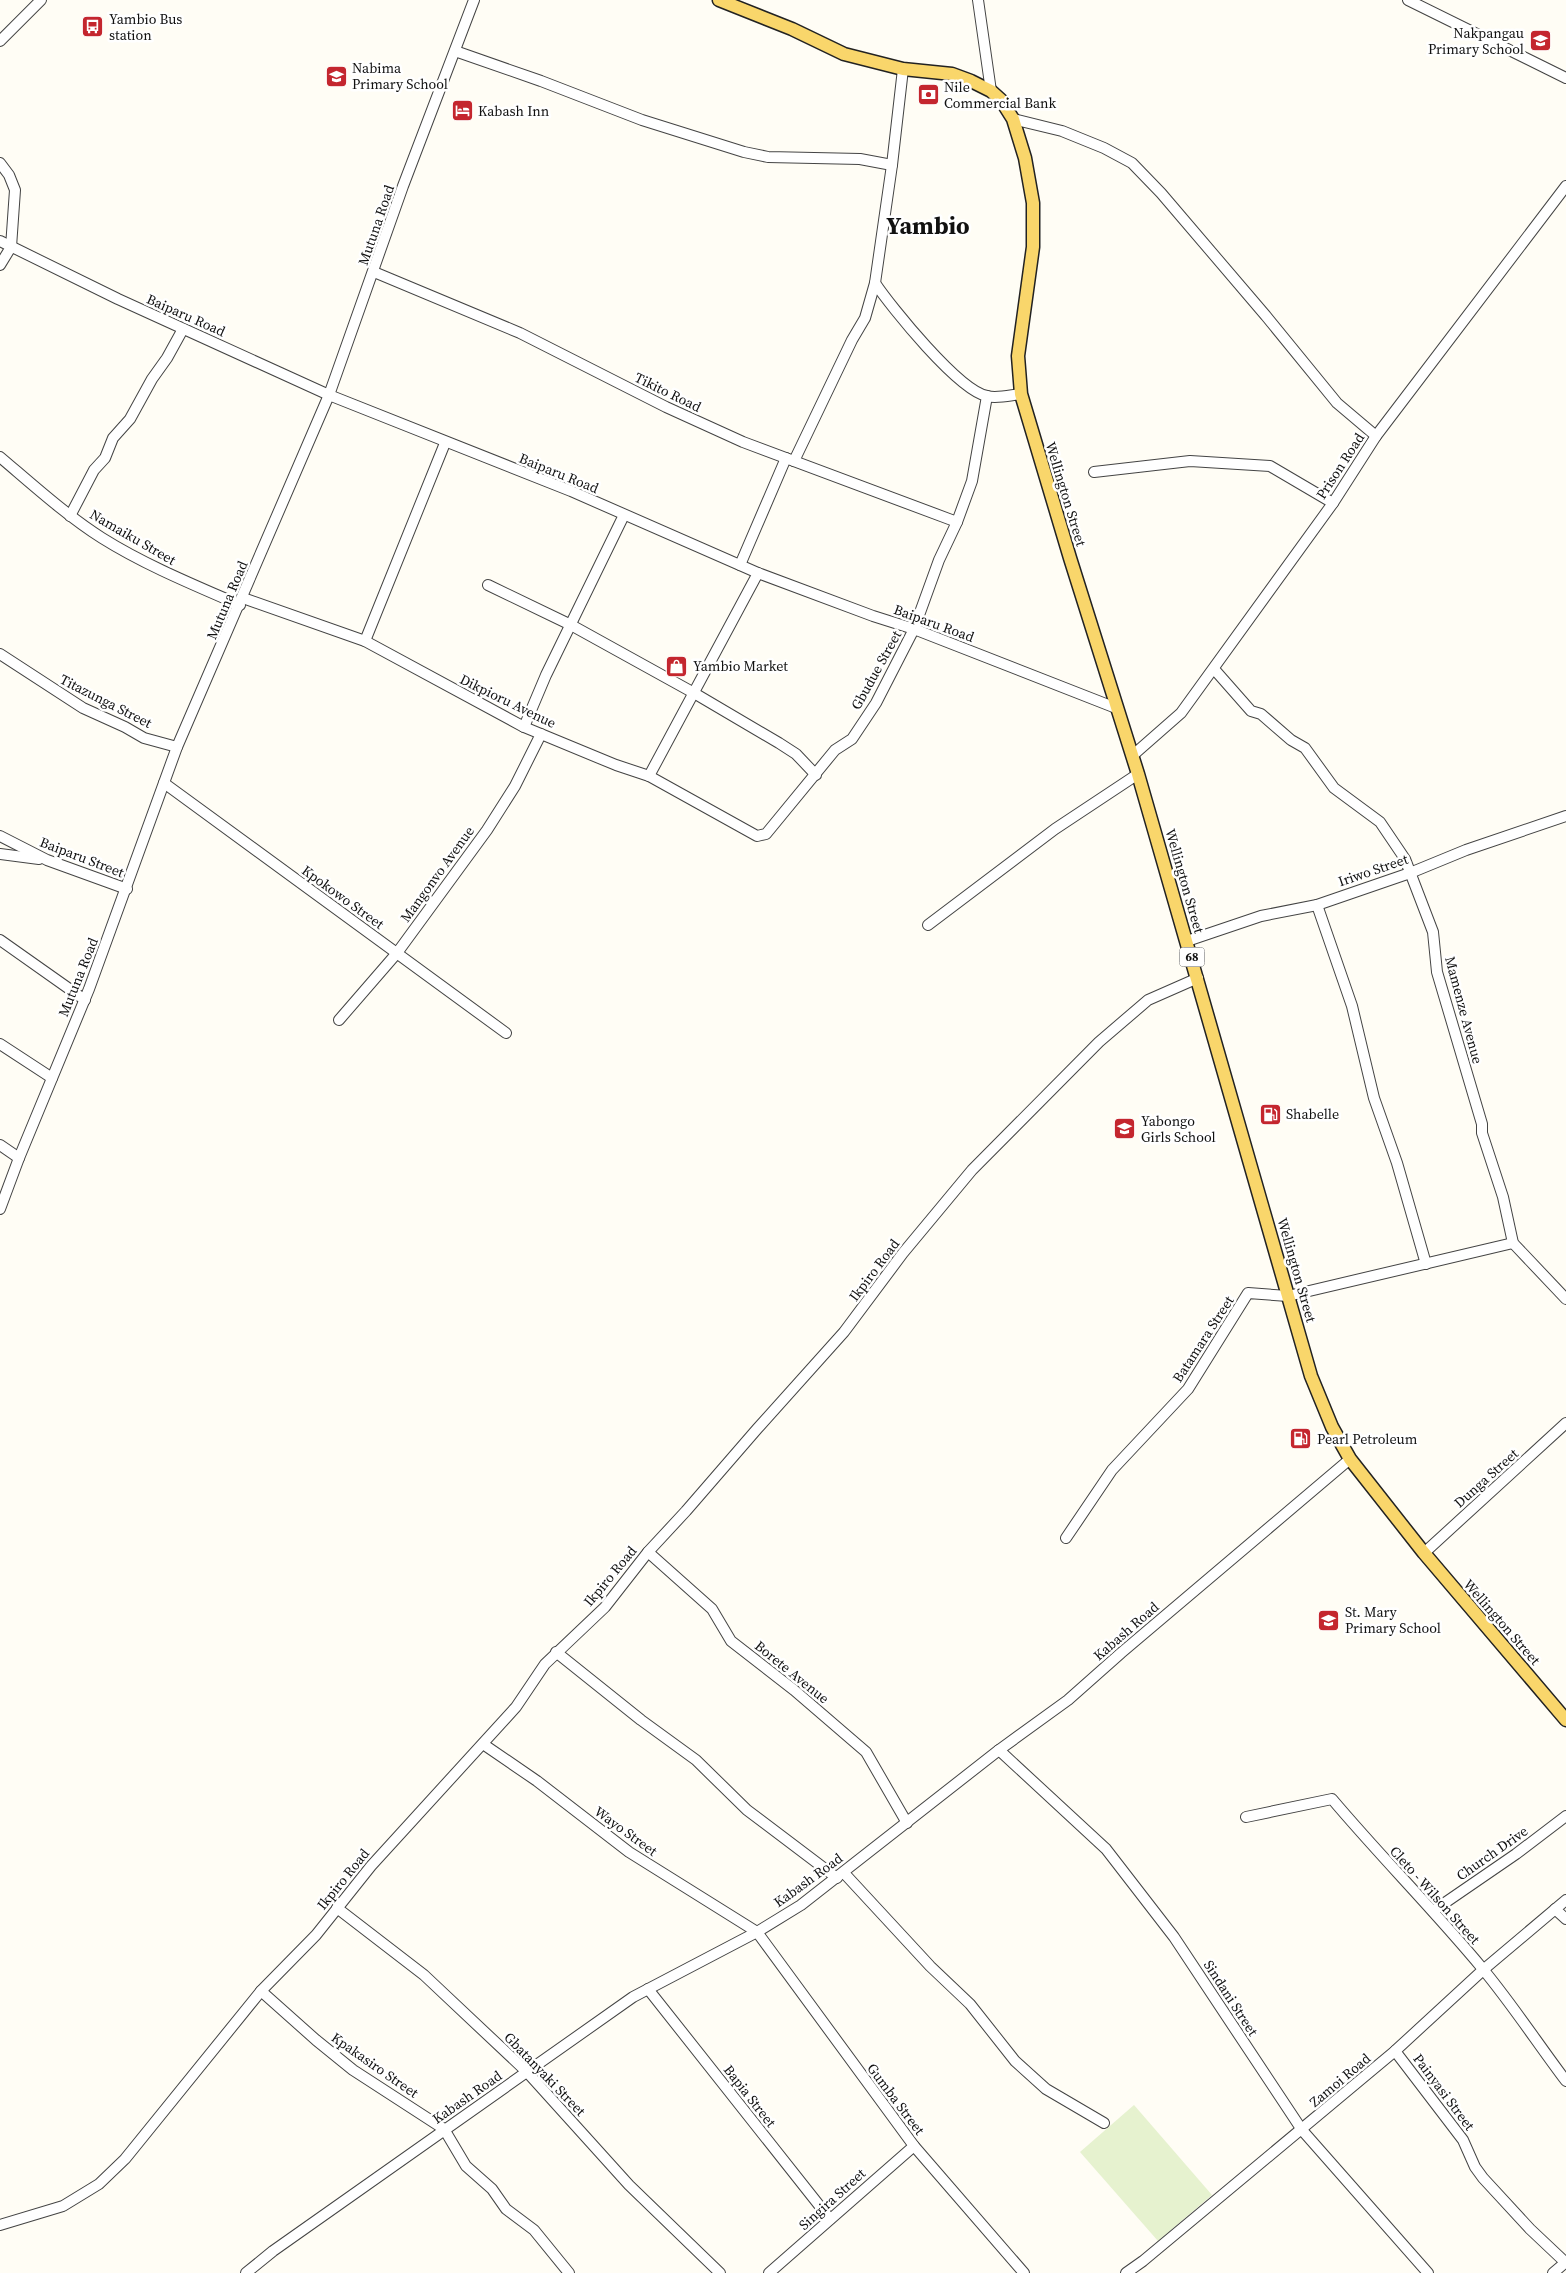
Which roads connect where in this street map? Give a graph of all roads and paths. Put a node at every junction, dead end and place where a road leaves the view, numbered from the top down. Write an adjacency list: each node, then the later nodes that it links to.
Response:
1 (41, 0): 6 (street)
2 (474, 0): 7 (street, Mutuna Road)
3 (718, 0): 8 (main road)
4 (978, 0): 10 (street)
5 (1408, 0): 9 (street)
6 (0, 41)
7 (455, 51): 13 (street); 18 (street, Mutuna Road)
8 (903, 69): 10 (main road); 13 (street)
9 (1566, 78)
10 (991, 91): 11 (main road, Wellington Street)
11 (1013, 119): 21 (main road, Wellington Street / 68); 24 (street)
12 (0, 163): 16 (street)
13 (892, 165): 19 (street)
14 (1566, 186): 24 (street, Prison Road)
15 (0, 241): 16 (street, Baiparu Road)
16 (11, 247): 17 (street); 20 (street, Baiparu Road)
17 (0, 265)
18 (374, 272): 22 (street, Mutuna Road); 27 (street, Tikito Road)
19 (874, 283): 23 (street); 27 (street)
20 (182, 329): 22 (street, Baiparu Road); 30 (street)
21 (1021, 394): 23 (street); 43 (main road, Wellington Street / 68)
22 (329, 395): 25 (street, Baiparu Road); 36 (street, Mutuna Road)
23 (986, 396): 32 (street, Gbudue Street)
24 (1376, 436): 29 (street, Prison Road)
25 (445, 443): 31 (street, Baiparu Road); 39 (street)
26 (0, 457): 30 (street, Namaiku Street)
27 (790, 460): 32 (street, Tikito Road); 33 (street)
28 (1094, 472): 29 (street)
29 (1333, 503): 41 (street, Prison Road)
30 (70, 516): 36 (street, Namaiku Street)
31 (624, 516): 33 (street, Baiparu Road); 37 (street)
32 (957, 522): 38 (street, Gbudue Street)
33 (740, 565): 34 (street, Baiparu Road)
34 (758, 573): 38 (street, Baiparu Road); 42 (street)
35 (488, 585): 37 (street)
36 (242, 602): 39 (street, Dikpioru Avenue); 46 (street, Mutuna Road)
37 (571, 625): 42 (street); 44 (street)
38 (914, 629): 43 (street, Baiparu Road); 49 (street, Gbudue Street)
39 (365, 641): 44 (street, Dikpioru Avenue)
40 (0, 654): 46 (street, Titazunga Street)
41 (1214, 668): 47 (street, Prison Road); 57 (street, Mamenze Avenue)
42 (694, 693): 49 (street); 50 (street)
43 (1116, 708): 47 (main road, Wellington Street / 68)
44 (524, 727): 45 (street, Dikpioru Avenue)
45 (541, 734): 50 (street, Dikpioru Avenue); 63 (street, Mangonvo Avenue)
46 (177, 747): 51 (street, Mutuna Road)
47 (1132, 756): 48 (main road, Wellington Street / 68)
48 (1138, 774): 60 (street); 62 (main road, Wellington Street / 68)
49 (816, 775): 54 (street, Gbudue Street)
50 (649, 776): 54 (street, Dikpioru Avenue)
51 (164, 783): 58 (street, Mutuna Road); 63 (street, Kpokowo Street)
52 (1566, 816): 57 (street, Iriwo Street)
53 (0, 836): 56 (street, Baiparu Street)
54 (757, 836)
55 (0, 854): 56 (street)
56 (47, 860): 58 (street, Baiparu Street)
57 (1410, 873): 59 (street, Iriwo Street); 73 (street, Mamenze Avenue)
58 (127, 889): 65 (street, Mutuna Road)
59 (1317, 904): 62 (street, Iriwo Street); 74 (street)
60 (928, 925)
61 (0, 940): 65 (street)
62 (1187, 941): 64 (main road, Wellington Street / 68)
63 (397, 953): 66 (street, Mangonvo Avenue); 67 (street, Kpokowo Street)
64 (1198, 978): 75 (main road, Wellington Street / 68); 80 (street, Ikpiro Road)
65 (85, 1000): 69 (street, Mutuna Road)
66 (339, 1020)
67 (506, 1033)
68 (0, 1044): 69 (street)
69 (52, 1078): 71 (street, Mutuna Road)
70 (0, 1145): 71 (street)
71 (19, 1158): 72 (street, Mutuna Road)
72 (0, 1210)
73 (1513, 1243): 74 (street, Batamara Street); 76 (street)
74 (1426, 1264): 75 (street, Batamara Street)
75 (1288, 1296): 78 (main road, Wellington Street / 68); 79 (street, Batamara Street)
76 (1566, 1299)
77 (1566, 1423): 81 (street, Dunga Street)
78 (1350, 1459): 81 (main road, Wellington Street / 68); 85 (street, Kabash Road)
79 (1066, 1538)
80 (648, 1552): 82 (street, Ikpiro Road); 88 (street, Borete Avenue)
81 (1424, 1553): 83 (main road, Wellington Street / 68)
82 (556, 1652): 84 (street, Ikpiro Road); 89 (street)
83 (1566, 1720)
84 (483, 1744): 91 (street, Ikpiro Road); 95 (street, Wayo Street)
85 (999, 1750): 88 (street, Kabash Road); 104 (street, Sindani Street)
86 (1566, 1816): 93 (street, Church Drive)
87 (1246, 1817): 93 (street, Cleto - Wilson Street)
88 (907, 1823): 89 (street, Kabash Road)
89 (841, 1875): 95 (street, Kabash Road); 102 (street)
90 (1566, 1900): 92 (street, Zamoi Road)
91 (337, 1908): 98 (street, Ikpiro Road); 100 (street, Gbatanyaki Street)
92 (1555, 1909): 94 (street); 96 (street, Zamoi Road)
93 (1433, 1911): 96 (street, Cleto - Wilson Street)
94 (1566, 1918)
95 (757, 1932): 97 (street, Kabash Road); 105 (street, Gumba Street)
96 (1483, 1970): 99 (street, Zamoi Road); 101 (street, Cleto - Wilson Street)
97 (648, 1989): 100 (street, Kabash Road); 106 (street, Bapia Street)
98 (261, 1991): 103 (street, Kpakasiro Street); 107 (street, Ikpiro Road)
99 (1395, 2051): 104 (street, Zamoi Road); 108 (street, Painyasi Street)
100 (527, 2072): 103 (street, Kabash Road); 112 (street, Gbatanyaki Street)
101 (1566, 2081)
102 (1104, 2123)
103 (444, 2129): 110 (street, Kabash Road); 111 (street, Kpakasiro Street)
104 (1302, 2130): 109 (street, Zamoi Road); 115 (street, Sindani Street)
105 (914, 2146): 106 (street, Singira Street); 114 (street, Gumba Street)
106 (830, 2220): 113 (street, Singira Street)
107 (0, 2225)
108 (1566, 2262): 116 (street)
109 (1129, 2272)
110 (246, 2273)
111 (569, 2273)
112 (720, 2273)
113 (769, 2273)
114 (1024, 2273)
115 (1428, 2273)
116 (1554, 2273)

